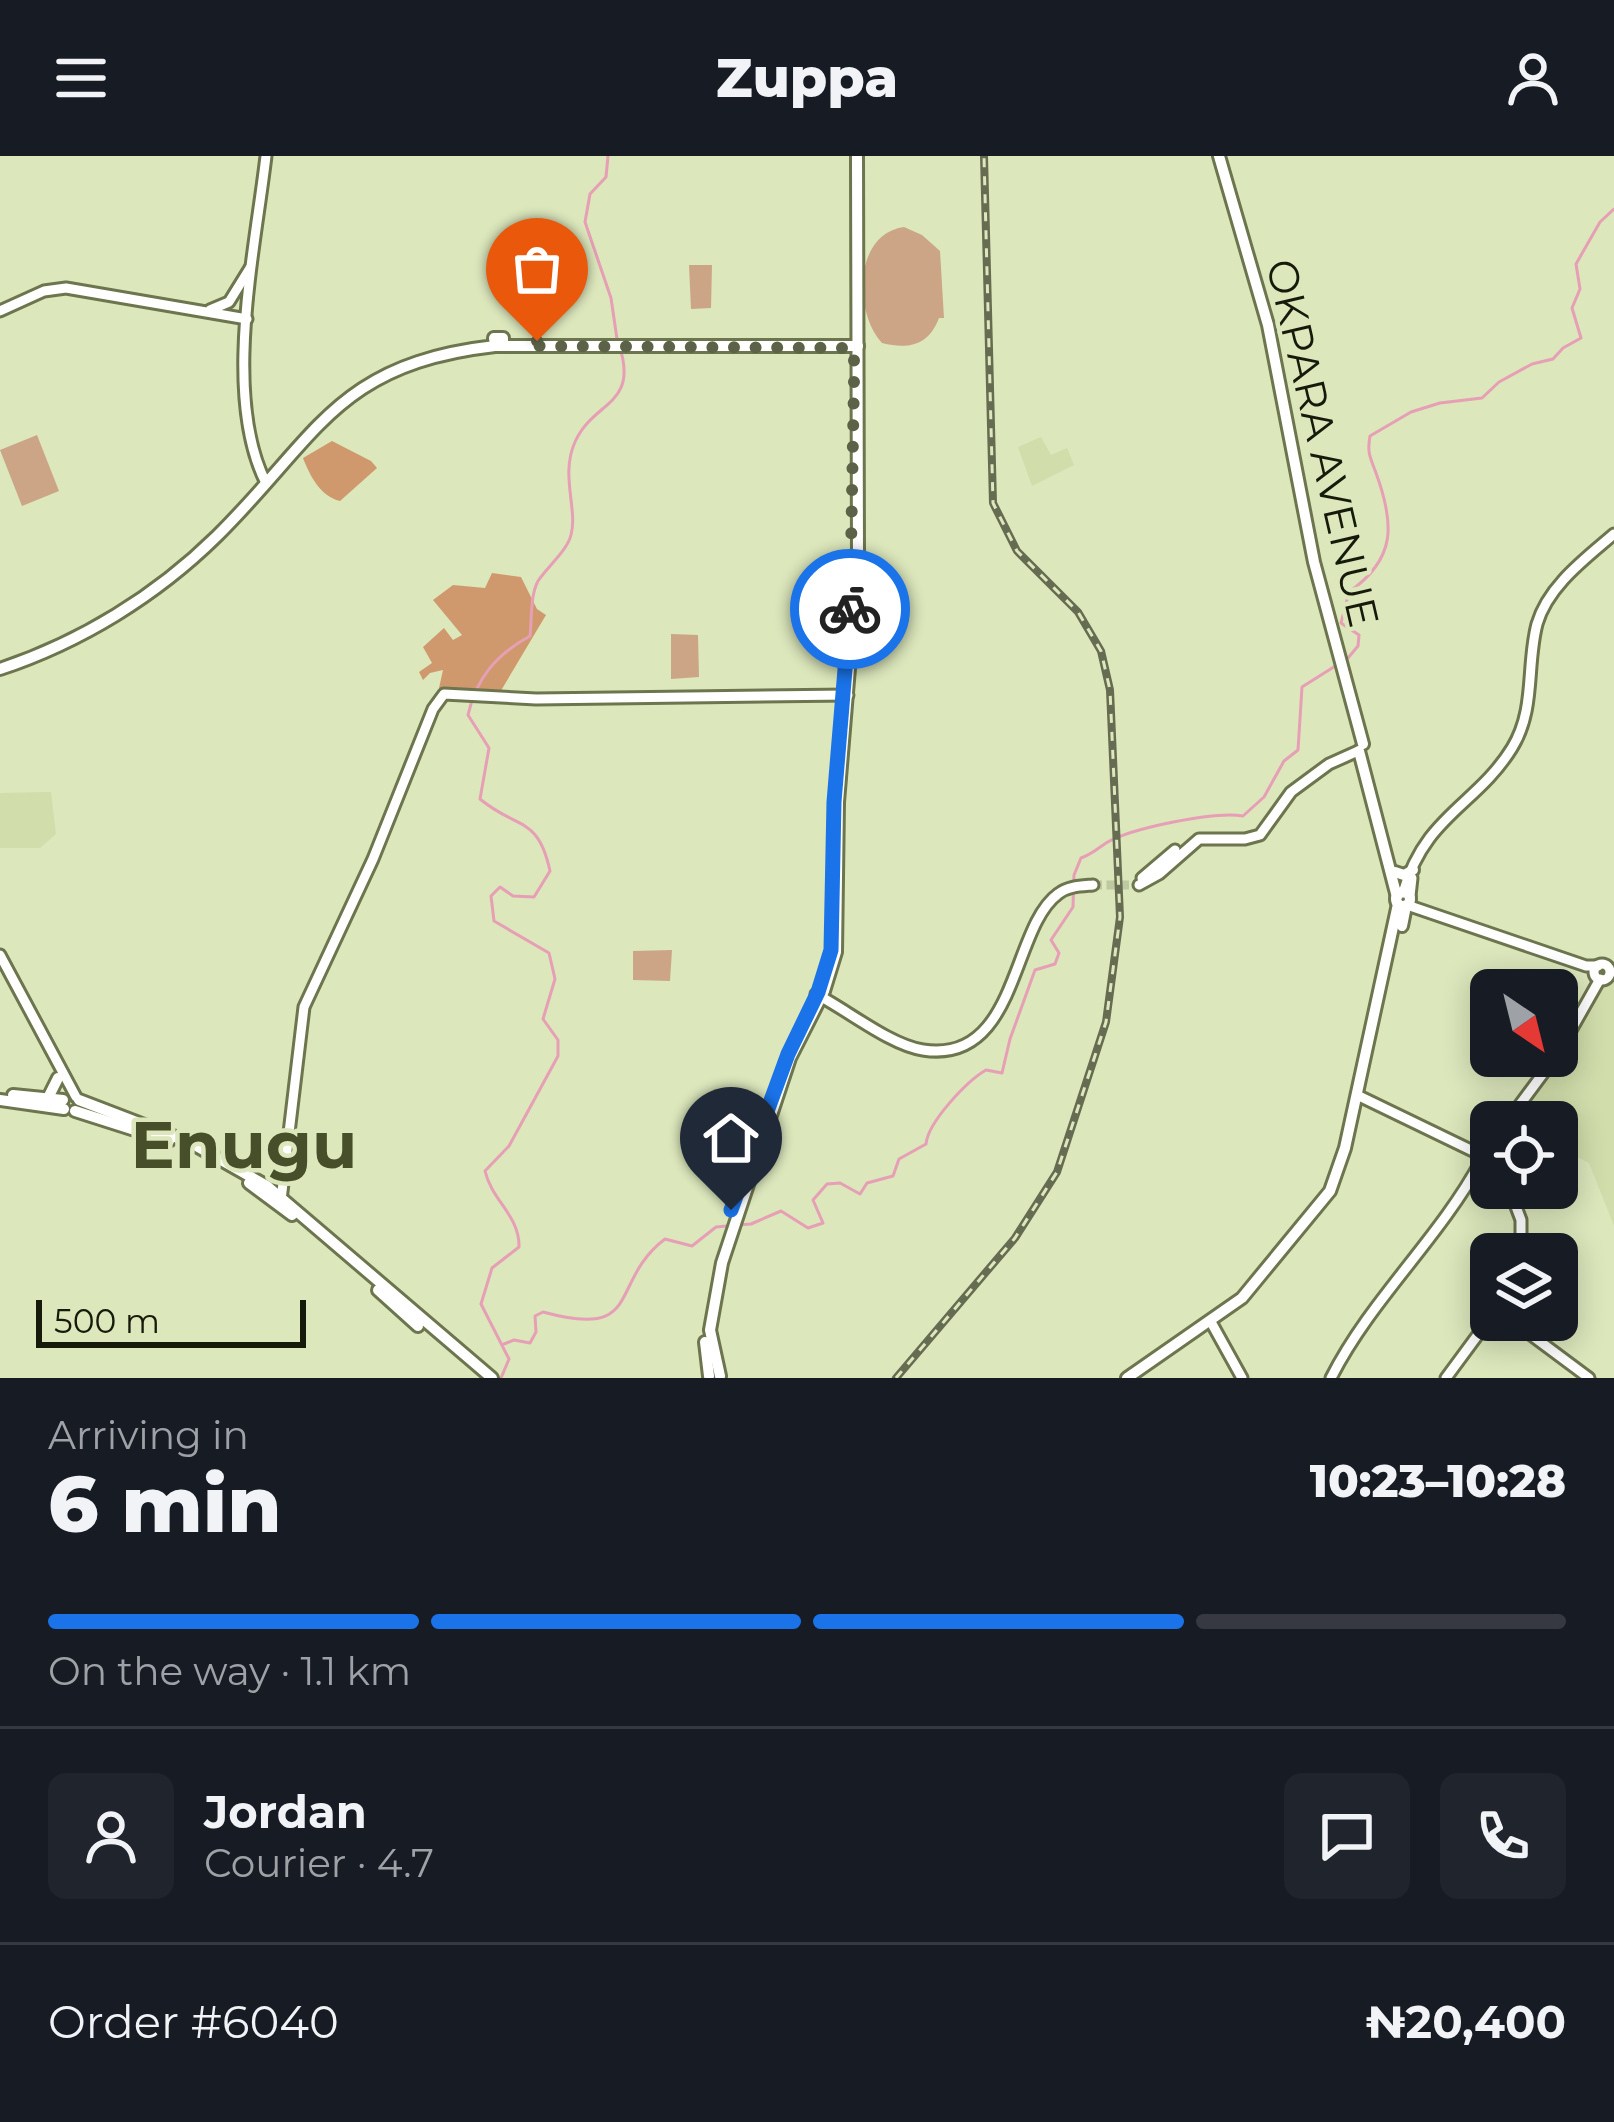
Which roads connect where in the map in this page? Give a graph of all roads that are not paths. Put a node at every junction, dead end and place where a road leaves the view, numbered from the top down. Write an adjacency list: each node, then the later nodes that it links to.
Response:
1 (266, 156): 4 (main road)
2 (854, 156): 9 (main road)
3 (1216, 156): 14 (main road, OKPARA AVENUE)
4 (255, 258): 6 (main road); 8 (main road)
5 (197, 310): 6 (main road); 6 (main road); 7 (main road)
6 (228, 310): 8 (main road)
7 (0, 311)
8 (248, 316): 10 (main road)
9 (852, 343): 10 (main road); 13 (main road)
10 (264, 480): 12 (main road)
11 (1614, 534): 17 (main road)
12 (0, 666)
13 (846, 695): 24 (main road); 33 (main road)
14 (1359, 748): 15 (main road, OKPARA AVENUE); 19 (main road)
15 (1382, 830): 16 (main road, OKPARA AVENUE); 20 (main road, OKPARA AVENUE)
16 (1395, 872): 17 (main road); 20 (main road, OKPARA AVENUE)
17 (1413, 872): 20 (main road)
18 (1093, 882): 24 (main road)
19 (1139, 882)
20 (1407, 902): 23 (main road); 29 (main road)
21 (0, 956): 30 (main road)
22 (0, 967): 26 (main road)
23 (1601, 967): 25 (main road)
24 (820, 993): 34 (main road)
25 (1578, 1018)
26 (58, 1078): 28 (main road); 30 (main road)
27 (0, 1097): 28 (main road); 30 (main road)
28 (48, 1098): 30 (main road)
29 (1359, 1099): 31 (main road); 35 (main road)
30 (70, 1103): 33 (main road)
31 (1470, 1152)
32 (1470, 1181): 45 (main road)
33 (275, 1197): 39 (main road); 42 (main road)
34 (712, 1291): 40 (main road); 40 (main road)
35 (1212, 1324): 38 (main road); 41 (main road)
36 (1473, 1341): 46 (main road)
37 (1539, 1341): 47 (main road)
38 (1157, 1361): 43 (main road); 44 (main road)
39 (491, 1377)
40 (711, 1377)
41 (1242, 1377)
42 (482, 1378)
43 (1127, 1378)
44 (1137, 1378)
45 (1331, 1378)
46 (1446, 1378)
47 (1589, 1378)

